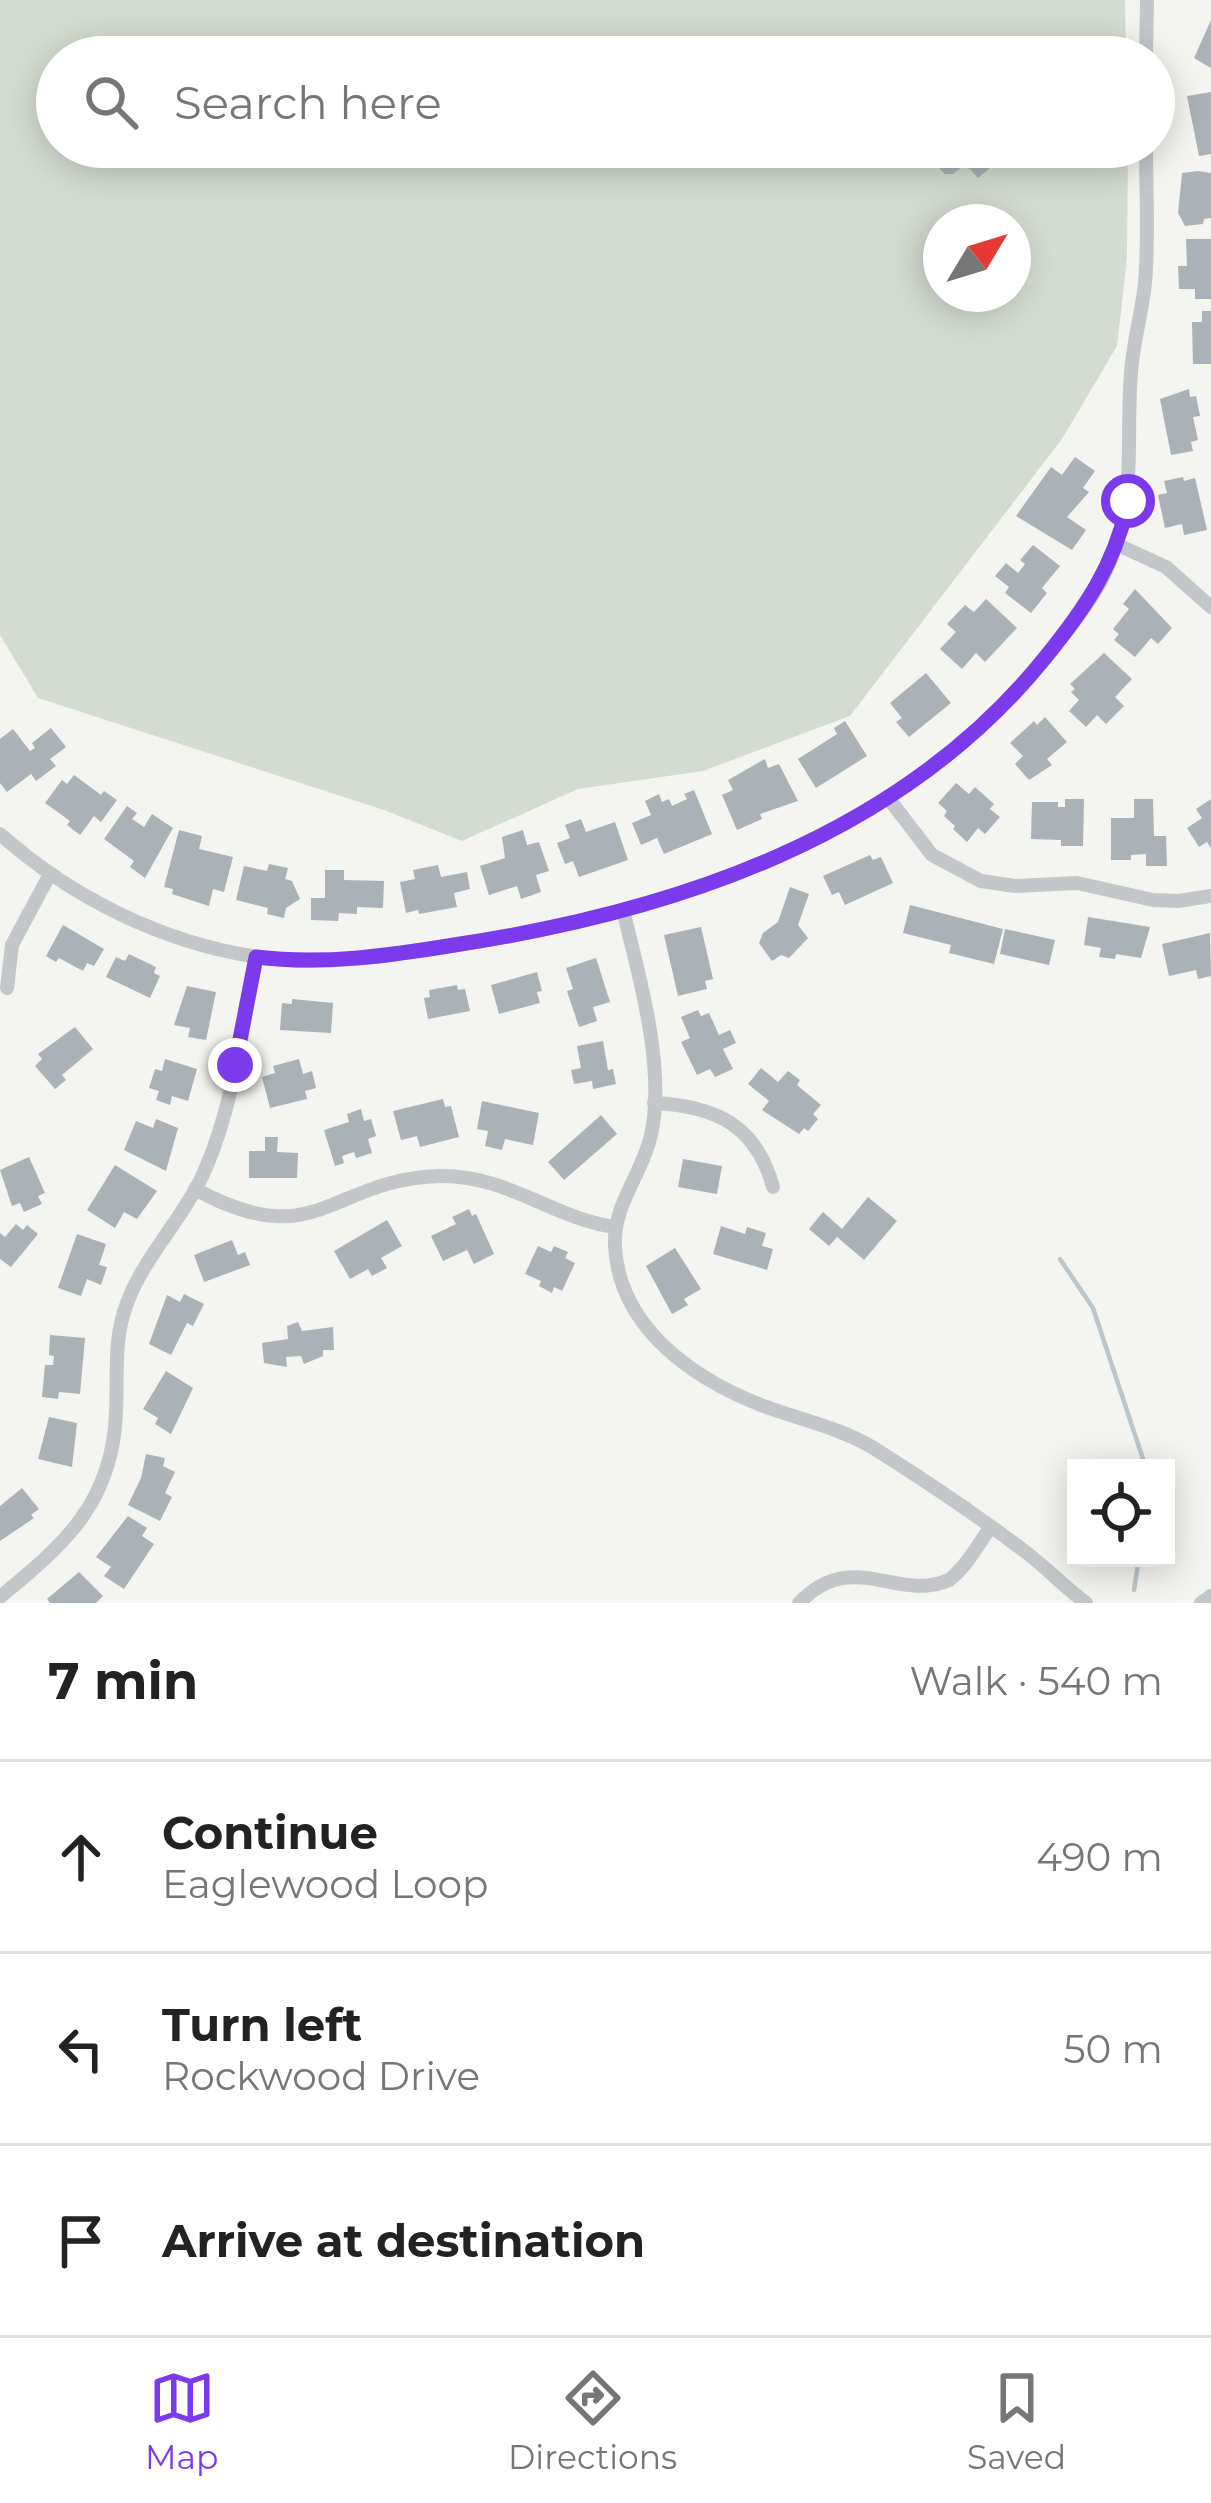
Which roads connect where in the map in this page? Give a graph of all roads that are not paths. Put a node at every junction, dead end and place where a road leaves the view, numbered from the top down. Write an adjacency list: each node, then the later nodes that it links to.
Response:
1 (1147, 0): 2 (street)
2 (1147, 36)
3 (1146, 168): 4 (street)
4 (1118, 544): 5 (street); 6 (street)
5 (1211, 607)
6 (889, 800): 9 (street); 10 (street)
7 (0, 834): 8 (street)
8 (50, 874): 11 (street); 12 (street)
9 (1211, 896)
10 (623, 910): 11 (street); 13 (street)
11 (256, 957): 15 (street)
12 (8, 988)
13 (654, 1103): 14 (street); 16 (street)
14 (773, 1187)
15 (195, 1189): 16 (street); 19 (street)
16 (615, 1227): 17 (street)
17 (990, 1528): 20 (street); 21 (street)
18 (1211, 1596): 22 (street)
19 (0, 1597)
20 (799, 1603)
21 (1086, 1603)
22 (1201, 1603)

